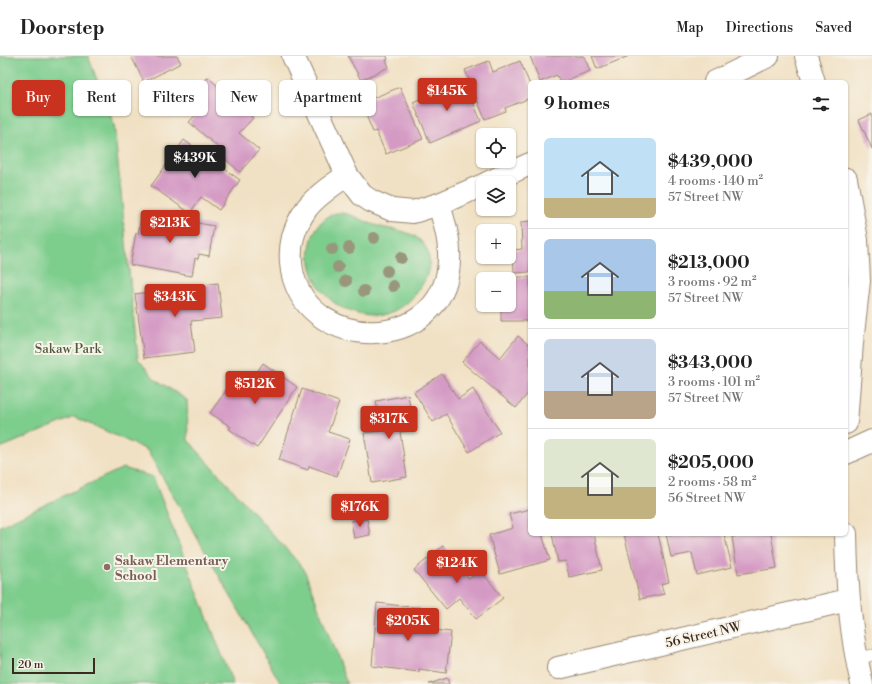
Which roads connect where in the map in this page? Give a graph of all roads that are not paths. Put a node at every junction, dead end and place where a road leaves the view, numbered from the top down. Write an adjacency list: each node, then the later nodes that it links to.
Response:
1 (292, 56): 7 (street)
2 (768, 56): 4 (street)
3 (806, 56): 5 (street)
4 (719, 80)
5 (813, 80)
6 (528, 165): 8 (street)
7 (347, 175): 11 (street); 11 (street)
8 (503, 176)
9 (476, 188): 11 (street)
10 (848, 190): 12 (street)
11 (438, 204)
12 (848, 396)
13 (872, 441): 14 (street)
14 (848, 452)
15 (846, 536): 16 (street)
16 (848, 600): 17 (street); 18 (street, 56 Street NW)
17 (864, 657): 19 (street)
18 (558, 668)
19 (862, 684)

